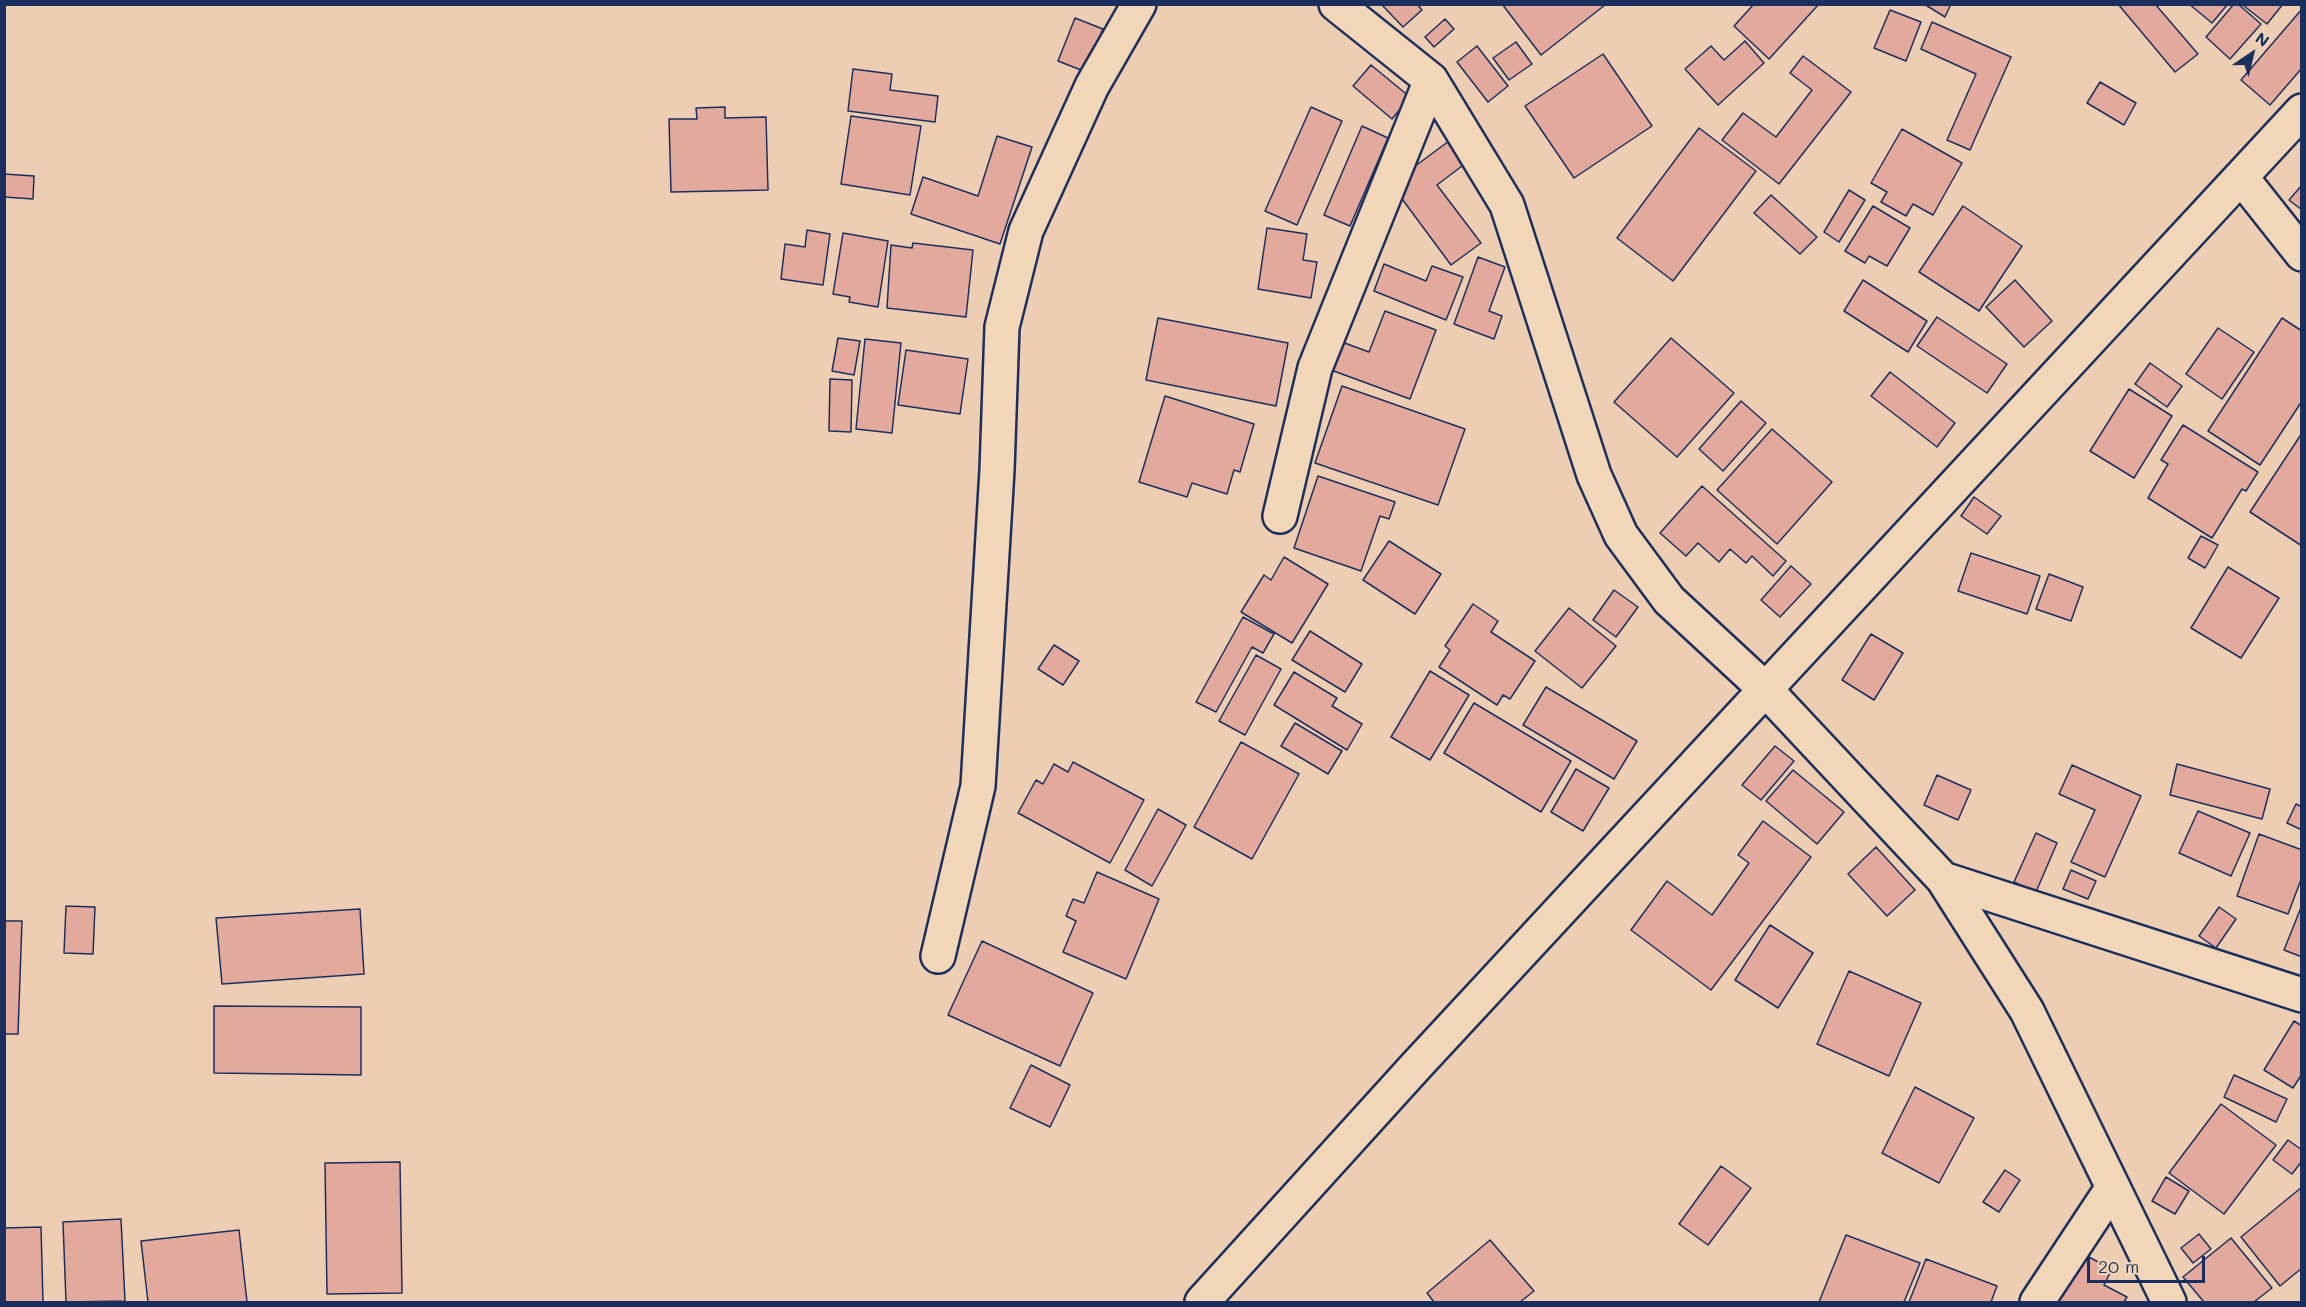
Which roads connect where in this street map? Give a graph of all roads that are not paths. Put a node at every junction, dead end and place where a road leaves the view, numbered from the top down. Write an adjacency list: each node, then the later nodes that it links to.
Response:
1 (1139, 4): 10 (street)
2 (1336, 4): 3 (street)
3 (1431, 80): 7 (street); 8 (street)
4 (2301, 111): 5 (street)
5 (2241, 177): 6 (street); 8 (street)
6 (2301, 254)
7 (1280, 516)
8 (1765, 689): 9 (street); 13 (street)
9 (1943, 879): 11 (street); 12 (street)
10 (938, 956)
11 (2301, 995)
12 (2113, 1187): 14 (street); 15 (street)
13 (1202, 1302)
14 (2037, 1302)
15 (2169, 1302)

